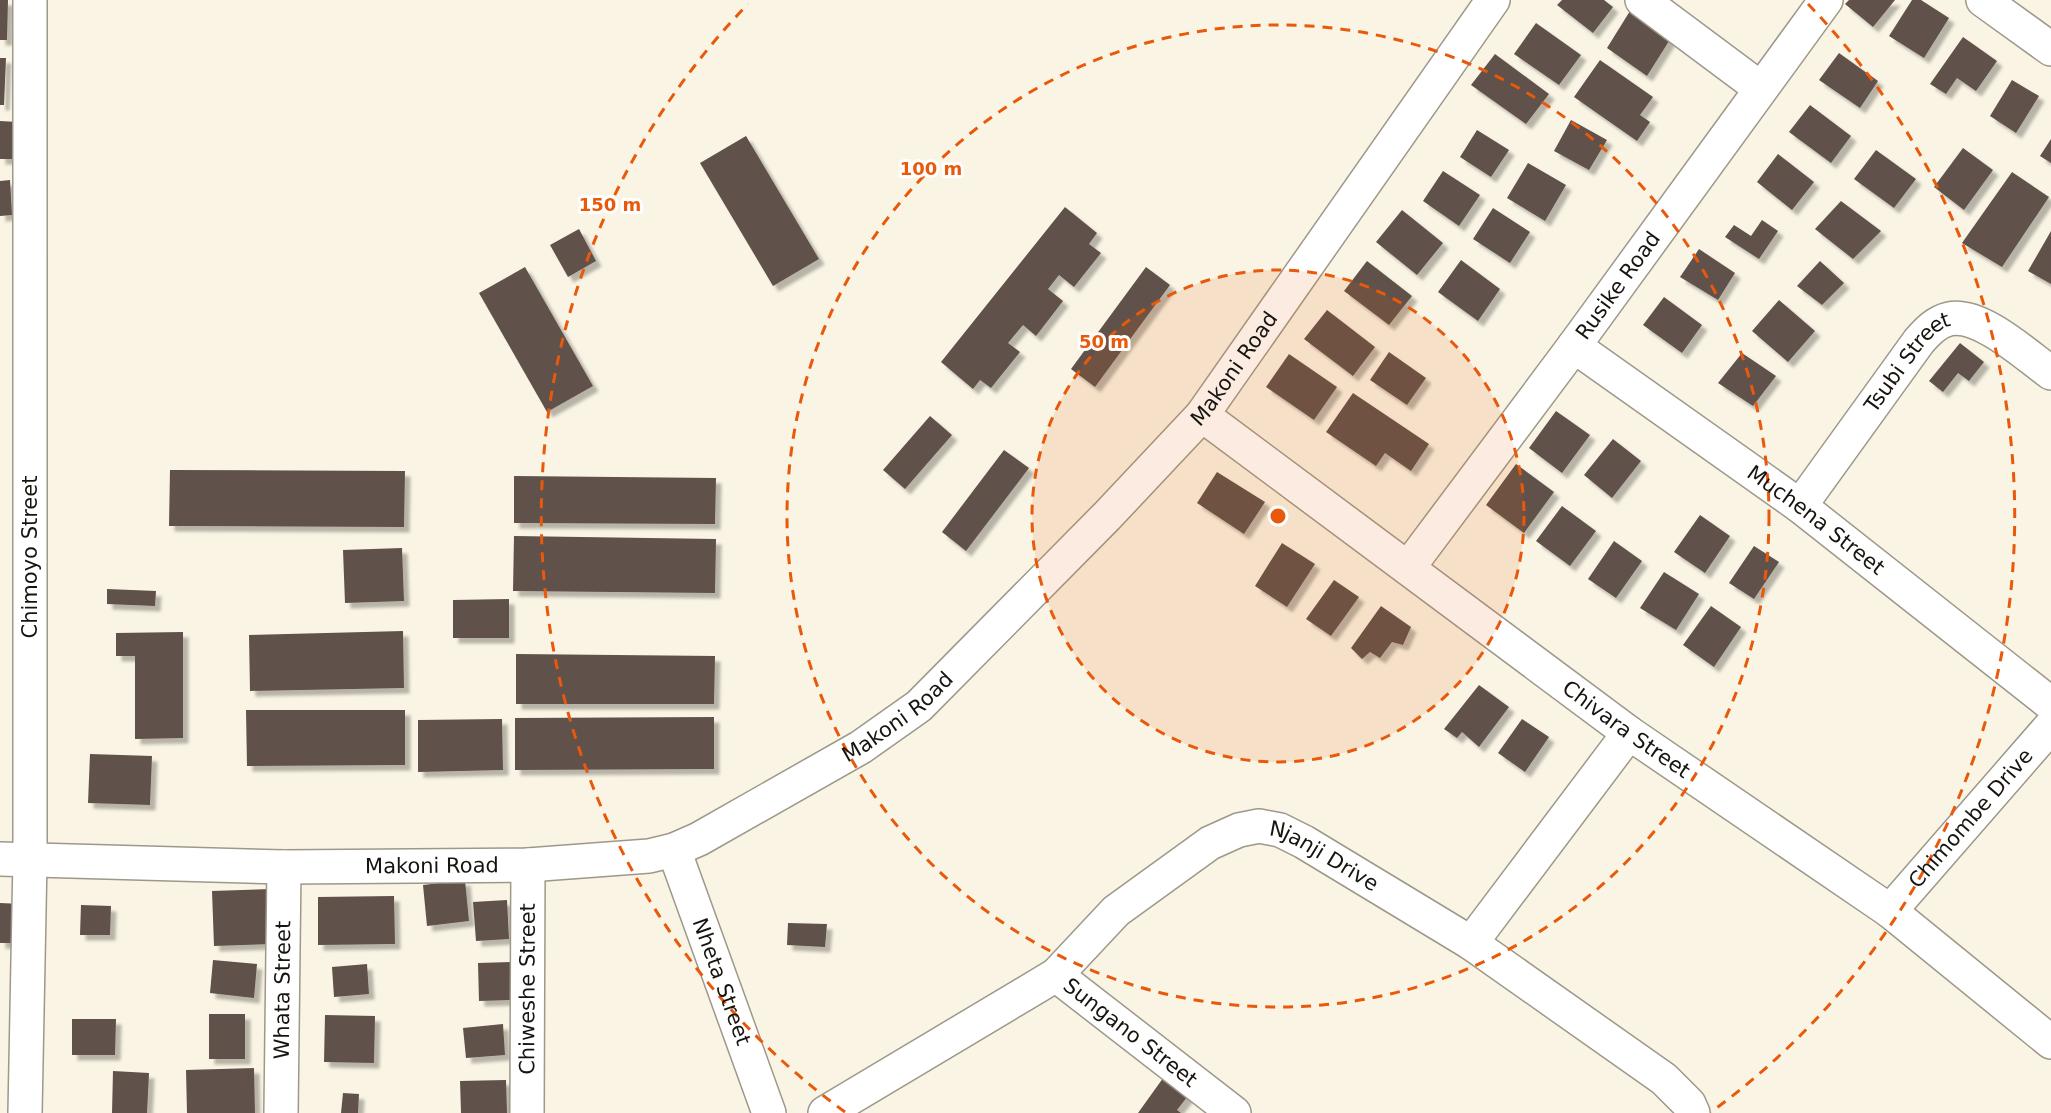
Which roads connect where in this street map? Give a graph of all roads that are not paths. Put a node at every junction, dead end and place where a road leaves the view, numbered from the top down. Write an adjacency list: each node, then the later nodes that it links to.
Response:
1 (30, 0): 17 (street, Chimoyo Street)
2 (1493, 0): 10 (street, Makoni Road)
3 (1642, 0): 7 (street)
4 (1826, 0): 7 (street, Rusike Road)
5 (1983, 0): 6 (street)
6 (2051, 49)
7 (1760, 88): 8 (street, Rusike Road)
8 (1574, 346): 11 (street, Muchena Street); 12 (street, Rusike Road)
9 (2051, 373): 11 (street, Tsubi Street)
10 (1202, 415): 12 (street, Chivara Street); 16 (street, Makoni Road)
11 (1800, 506): 13 (street, Muchena Street)
12 (1408, 568): 15 (street, Chivara Street)
13 (2051, 704)
14 (2051, 726): 20 (street, Chimombe Drive)
15 (1629, 733): 20 (street, Chivara Street); 21 (street)
16 (674, 850): 18 (street, Makoni Road); 27 (street, Nheta Street)
17 (15, 859): 19 (street, Makoni Road); 24 (street, Chimoyo Street)
18 (528, 865): 19 (street, Makoni Road); 26 (street, Chiweshe Street)
19 (284, 867): 25 (street, Whata Street)
20 (1890, 911): 23 (street, Chivara Street)
21 (1471, 943): 22 (street, Njanji Drive); 30 (street, Njanji Drive)
22 (1056, 975): 28 (street, Njanji Drive); 29 (street, Sungano Street)
23 (2051, 1042)
24 (25, 1113)
25 (281, 1113)
26 (527, 1113)
27 (769, 1113)
28 (825, 1113)
29 (1234, 1113)
30 (1694, 1113)

